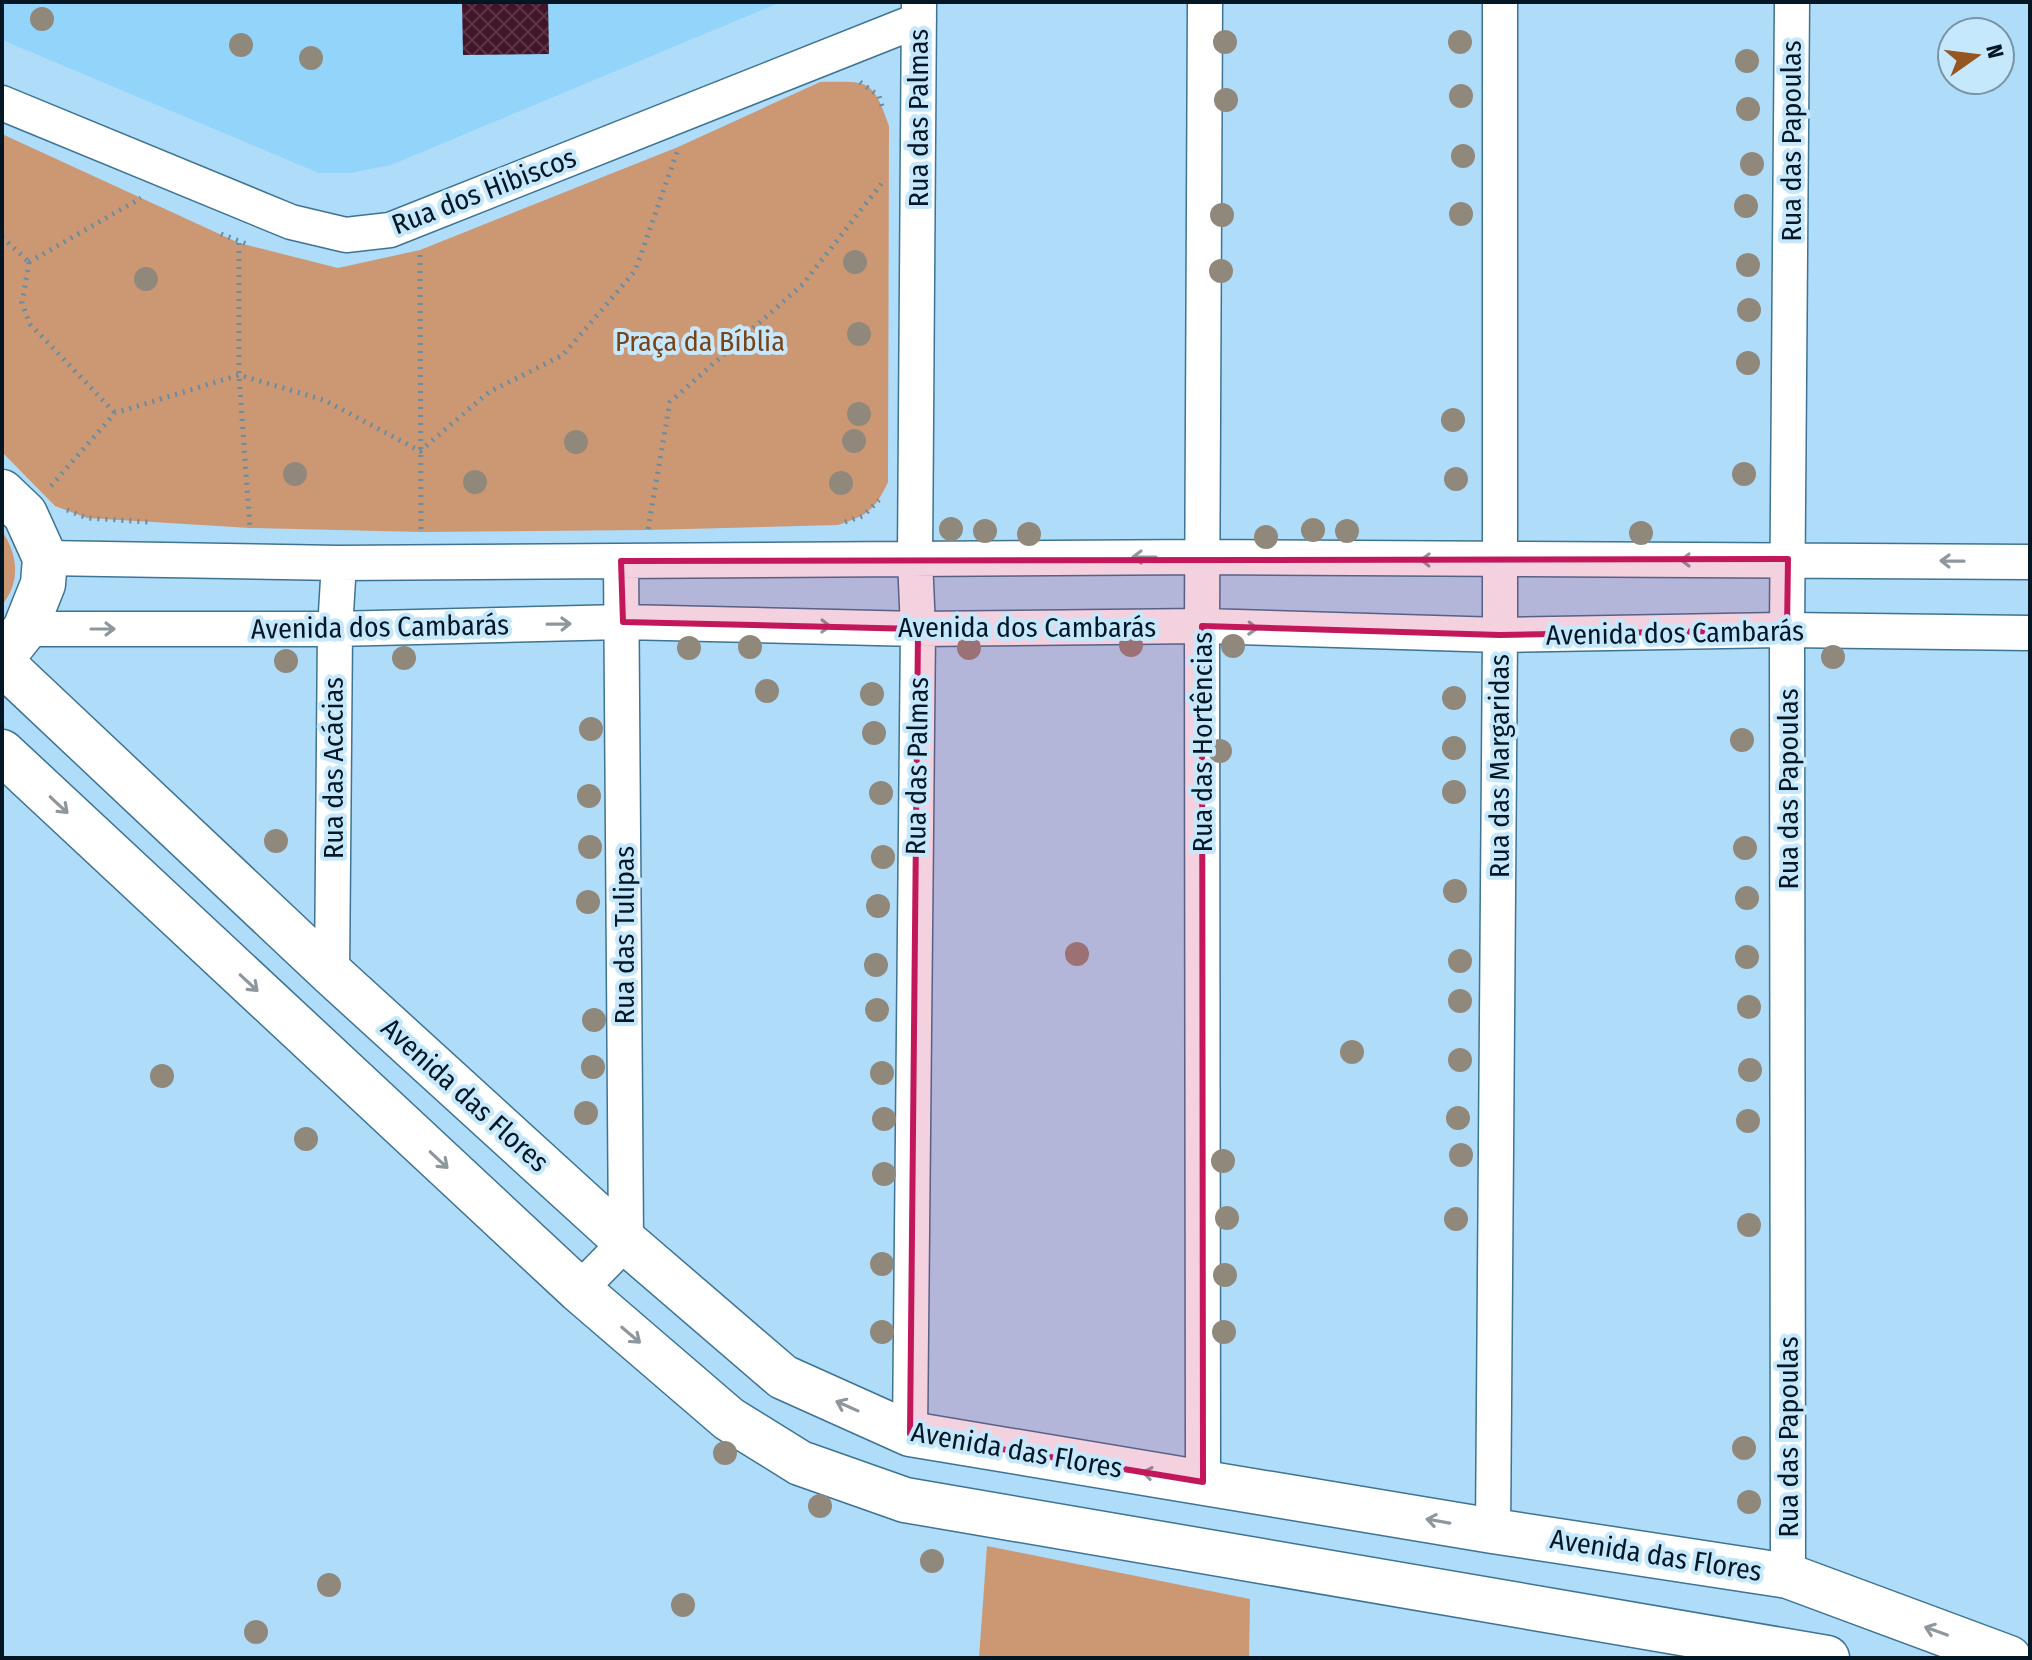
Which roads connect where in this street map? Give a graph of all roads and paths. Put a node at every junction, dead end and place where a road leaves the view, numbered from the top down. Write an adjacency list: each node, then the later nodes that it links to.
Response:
1 (1205, 2): 33 (street, Rua das Hortências)
2 (1500, 2): 37 (street, Rua das Margaridas)
3 (1792, 2): 36 (street, Rua das Papoulas)
4 (919, 11): 6 (street, Rua dos Hibiscos); 35 (street, Rua das Palmas)
5 (847, 82): 7 (path)
6 (2, 103)
7 (884, 111)
8 (664, 153): 19 (path)
9 (890, 173): 29 (path)
10 (128, 191): 16 (path)
11 (211, 230): 13 (path)
12 (2, 237): 16 (path)
13 (239, 243): 14 (path); 17 (path)
14 (253, 246)
15 (408, 253): 19 (path)
16 (29, 262): 18 (path)
17 (239, 375): 18 (path); 19 (path); 27 (path)
18 (115, 413): 21 (path)
19 (420, 451): 31 (path)
20 (2, 492): 34 (main road)
21 (45, 493)
22 (883, 494): 25 (path)
23 (55, 506): 24 (path)
24 (161, 522)
25 (838, 525)
26 (235, 527): 27 (path)
27 (250, 528): 28 (path)
28 (266, 528)
29 (648, 530): 30 (path); 32 (path)
30 (664, 530)
31 (421, 532)
32 (627, 546): 35 (street); 39 (street); 40 (street, Rua das Tulipas)
33 (1204, 557): 35 (street, one-way to 35); 37 (street, one-way to 33); 41 (street, Rua das Hortências)
34 (45, 558): 39 (street); 47 (main road)
35 (915, 559): 43 (street, Rua das Palmas)
36 (1788, 559): 37 (street, one-way to 37); 38 (street, one-way to 36); 44 (street, Rua das Papoulas)
37 (1499, 560): 46 (street, Rua das Margaridas)
38 (2030, 562)
39 (339, 563): 42 (street, Rua das Acácias)
40 (623, 622): 42 (street, Avenida dos Cambarás, one-way to 40); 43 (street, Avenida dos Cambarás, one-way to 43); 50 (street, Rua das Tulipas)
41 (1202, 626): 43 (street, Avenida dos Cambarás); 46 (street, Avenida dos Cambarás, one-way to 46); 53 (street, Rua das Hortências)
42 (335, 629): 47 (street, Avenida dos Cambarás, one-way to 42); 49 (street, Rua das Acácias)
43 (918, 629): 52 (street, Rua das Palmas)
44 (1787, 630): 45 (street, Avenida dos Cambarás); 46 (street, Avenida dos Cambarás); 55 (street, Rua das Papoulas)
45 (2030, 633)
46 (1500, 635): 54 (street, Rua das Margaridas)
47 (10, 650): 49 (main road, Avenida das Flores)
48 (2, 752): 51 (main road, one-way to 51)
49 (332, 974): 50 (main road, Avenida das Flores)
50 (626, 1242): 51 (street); 52 (main road, Avenida das Flores, one-way to 50)
51 (579, 1290): 56 (main road, one-way to 56)
52 (910, 1434): 53 (main road, Avenida das Flores, one-way to 52)
53 (1203, 1482): 54 (main road, Avenida das Flores, one-way to 53)
54 (1493, 1531): 55 (main road, Avenida das Flores)
55 (1788, 1576): 57 (main road, Avenida das Flores, one-way to 55)
56 (1827, 1658)
57 (2009, 1658)

